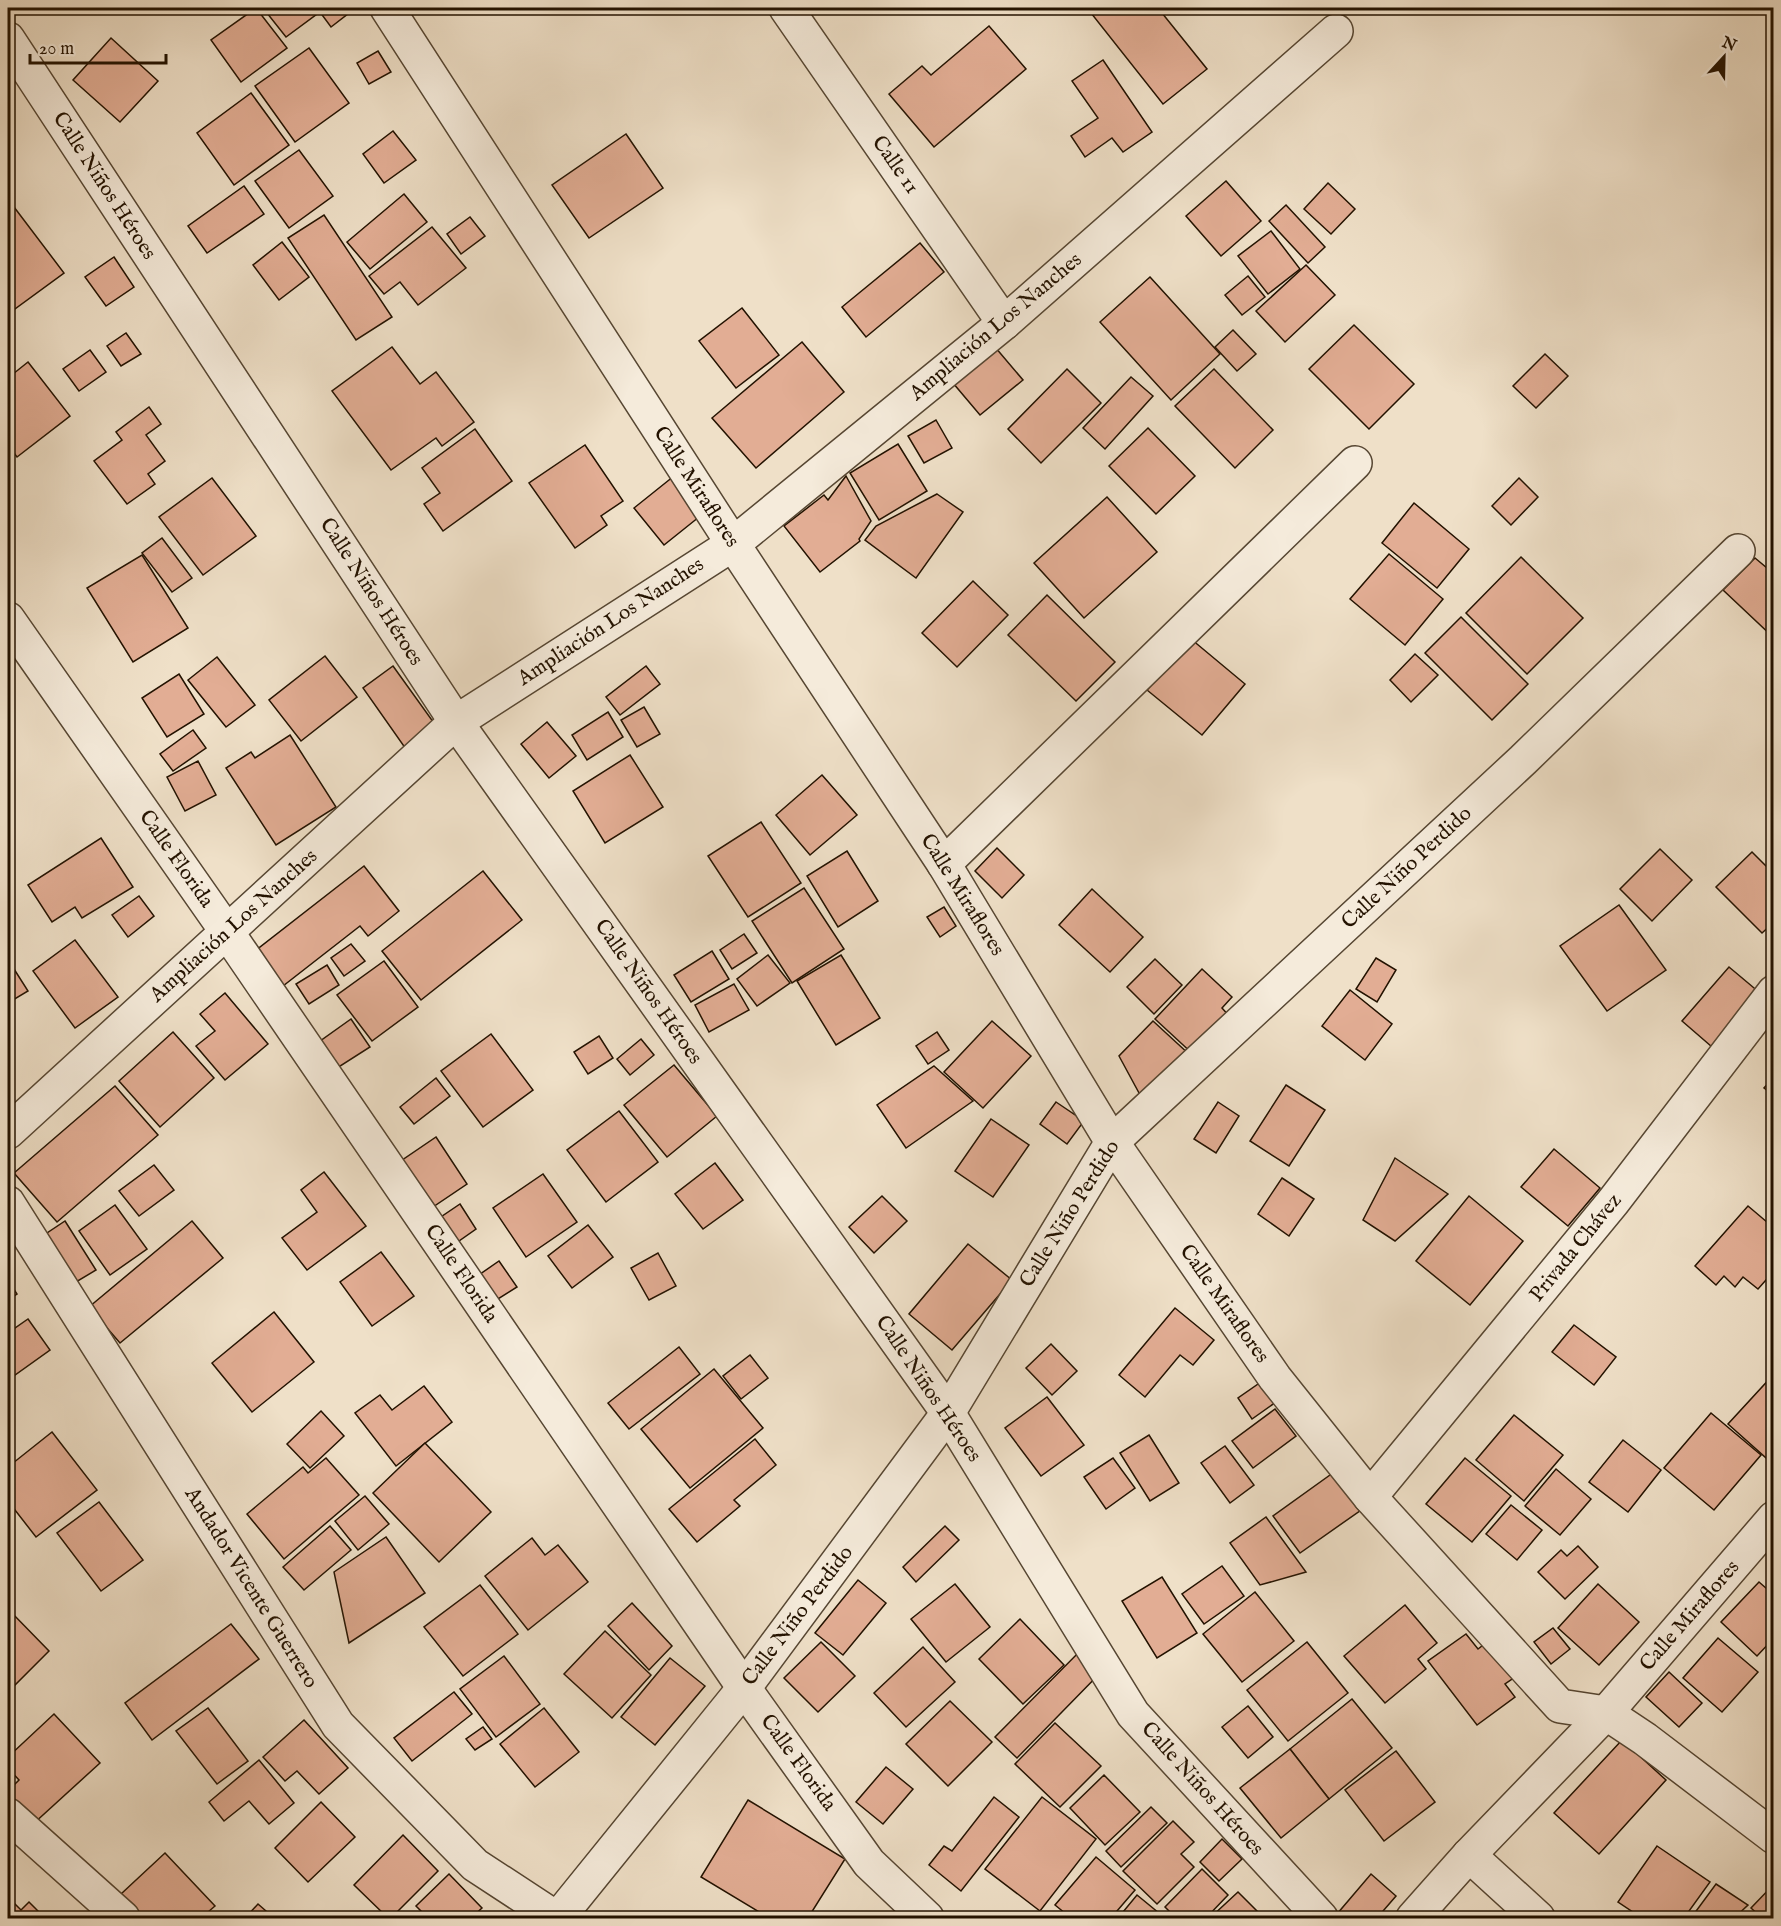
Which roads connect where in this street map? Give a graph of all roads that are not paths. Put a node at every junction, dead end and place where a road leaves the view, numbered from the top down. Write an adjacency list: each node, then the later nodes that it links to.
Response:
1 (387, 8): 7 (street, Calle Miraflores)
2 (786, 8): 5 (street, Calle 11)
3 (1336, 31): 5 (street, Ampliación Los Nanches)
4 (8, 39): 10 (street, Calle Niños Héroes)
5 (1004, 323): 7 (street, Ampliación Los Nanches)
6 (1355, 463): 11 (street)
7 (733, 544): 10 (street, Ampliación Los Nanches); 11 (street, Calle Miraflores)
8 (1738, 551): 15 (street, Calle Niño Perdido)
9 (8, 619): 12 (street, Calle Florida)
10 (456, 722): 12 (street, Ampliación Los Nanches); 17 (street, Calle Niños Héroes)
11 (944, 864): 15 (street, Calle Miraflores)
12 (227, 932): 14 (street, Ampliación Los Nanches); 20 (street, Calle Florida)
13 (1773, 992): 18 (street, Privada Chávez)
14 (8, 1132)
15 (1112, 1142): 17 (street, Calle Niño Perdido); 18 (street, Calle Miraflores)
16 (8, 1203): 26 (street, Andador Vicente Guerrero)
17 (948, 1413): 20 (street, Calle Niño Perdido); 28 (street, Calle Niños Héroes)
18 (1370, 1497): 21 (street, Calle Miraflores)
19 (1773, 1518): 21 (street, Calle Miraflores)
20 (744, 1688): 26 (street, Calle Niño Perdido); 27 (street, Calle Florida)
21 (1606, 1713): 23 (street, Calle Miraflores); 24 (street)
22 (8, 1815): 25 (street)
23 (1773, 1837)
24 (1469, 1855): 29 (street); 30 (street)
25 (123, 1918)
26 (557, 1918)
27 (927, 1918)
28 (1321, 1918)
29 (1413, 1918)
30 (1538, 1918)

